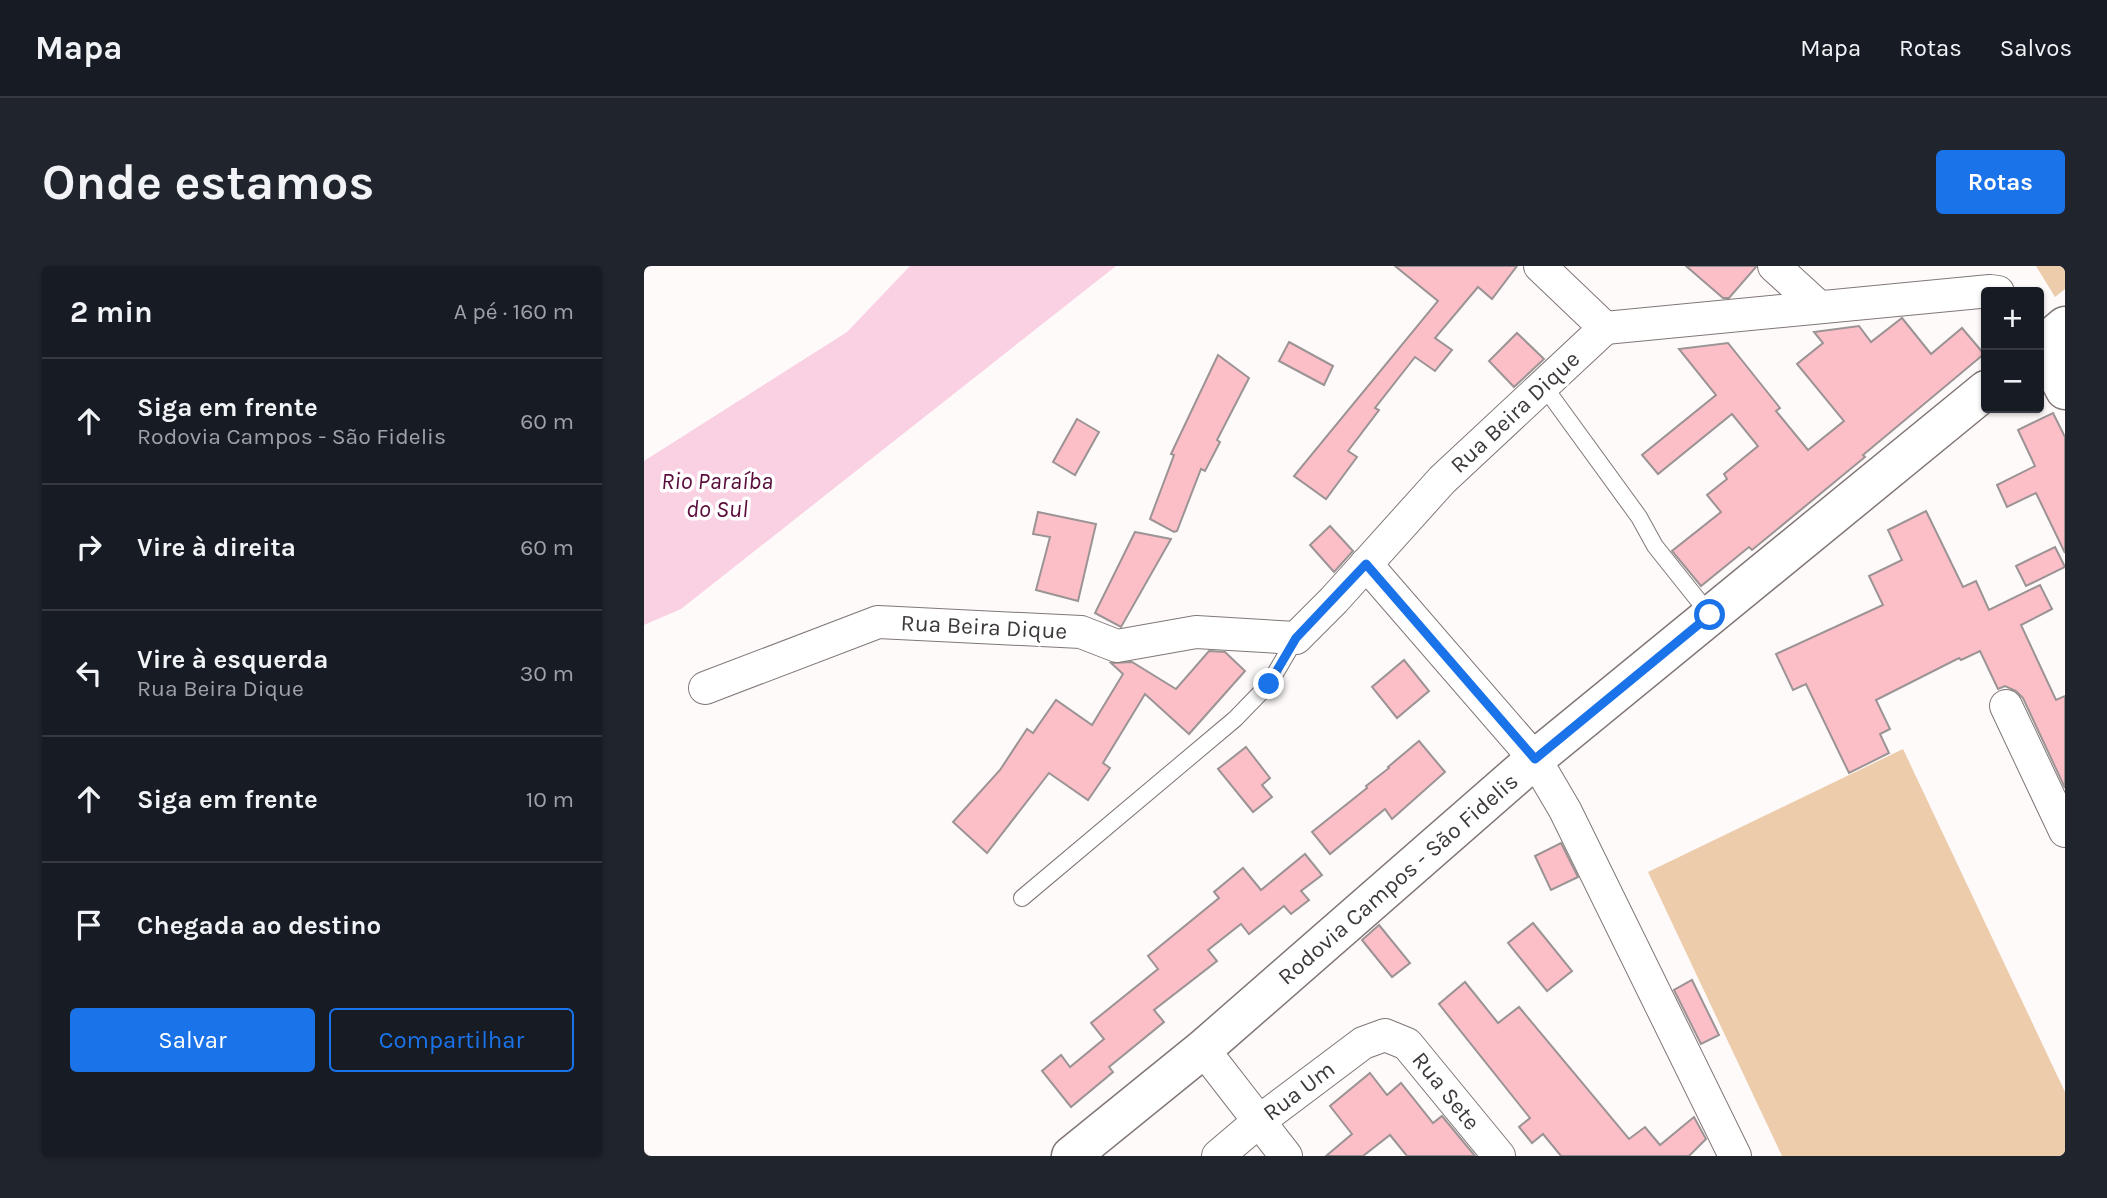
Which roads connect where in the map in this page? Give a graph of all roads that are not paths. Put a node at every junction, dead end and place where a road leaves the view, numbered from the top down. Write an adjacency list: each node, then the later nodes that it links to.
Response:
1 (1540, 266): 7 (street)
2 (1774, 266): 6 (street)
3 (2005, 266): 4 (street)
4 (2012, 287)
5 (1981, 292): 6 (street)
6 (1819, 307): 7 (street)
7 (1605, 328): 9 (street, Rua Beira Dique)
8 (2046, 340): 10 (main road)
9 (1543, 385): 12 (street, Rua Beira Dique); 13 (lane)
10 (2065, 390)
11 (1981, 394): 13 (main road, Rodovia Campos - São Fidelis)
12 (1366, 564): 14 (street, Rua Beira Dique); 17 (street)
13 (1710, 615): 17 (main road, Rodovia Campos - São Fidelis)
14 (1296, 638): 15 (street, Rua Beira Dique); 19 (lane)
15 (705, 688)
16 (2006, 706): 18 (street)
17 (1535, 759): 21 (main road, Rodovia Campos - São Fidelis); 27 (street)
18 (2065, 831)
19 (1022, 898)
20 (1385, 1035): 22 (street, Rua Um); 26 (street, Rua Sete)
21 (1203, 1048): 22 (street); 23 (main road, Rodovia Campos - São Fidelis)
22 (1258, 1122): 24 (street, Rua Um); 25 (street)
23 (1071, 1156)
24 (1218, 1156)
25 (1286, 1156)
26 (1499, 1156)
27 (1735, 1156)

